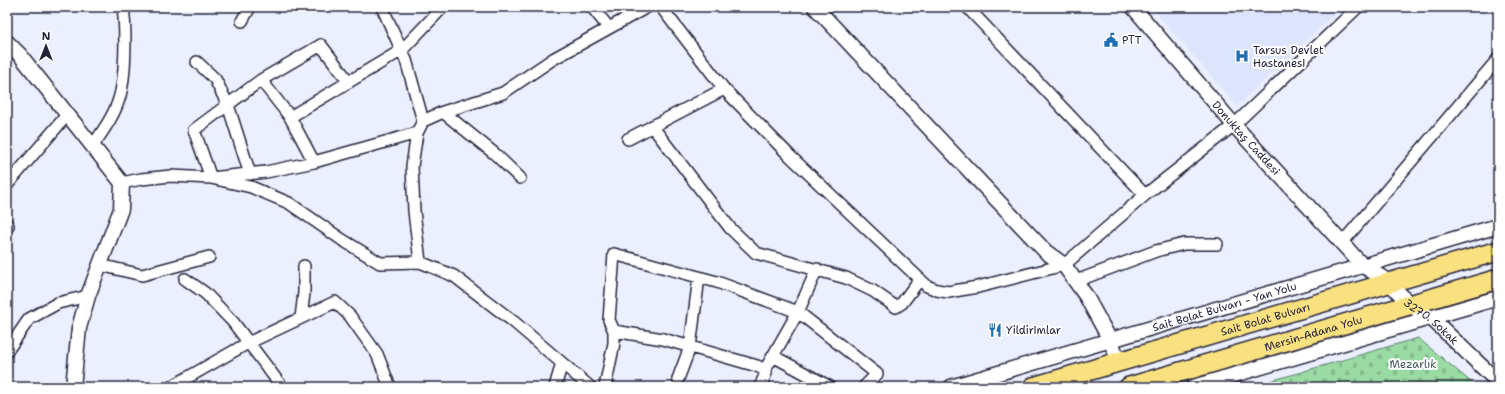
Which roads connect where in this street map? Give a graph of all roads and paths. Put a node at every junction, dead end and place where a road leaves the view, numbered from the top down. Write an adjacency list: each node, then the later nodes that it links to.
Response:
1 (123, 7): 30 (street)
2 (250, 7): 12 (street)
3 (382, 7): 15 (street)
4 (443, 7): 15 (street)
5 (592, 7): 13 (street)
6 (647, 7): 13 (street)
7 (661, 7): 20 (street)
8 (815, 7): 45 (street)
9 (967, 7): 37 (street)
10 (1133, 7): 26 (street, Donuktaş Caddesi)
11 (1358, 7): 26 (street)
12 (242, 21)
13 (609, 28): 22 (street)
14 (7, 42): 23 (street)
15 (402, 50): 19 (street); 25 (street)
16 (1498, 58): 39 (street)
17 (197, 62): 21 (street)
18 (261, 80): 19 (street); 21 (street); 24 (street)
19 (349, 82): 24 (street)
20 (724, 89): 27 (street); 51 (street)
21 (228, 105): 32 (street); 33 (street)
22 (443, 112): 25 (street); 34 (street)
23 (67, 115): 30 (street); 36 (street)
24 (290, 117): 31 (street)
25 (423, 121): 28 (street)
26 (1234, 125): 37 (street); 39 (street, Donuktaş Caddesi)
27 (652, 126): 29 (street); 48 (street)
28 (417, 133): 31 (street); 43 (street)
29 (628, 139)
30 (92, 147): 35 (street)
31 (314, 162): 32 (street)
32 (250, 174): 33 (street)
33 (211, 178): 35 (street); 43 (street)
34 (520, 178)
35 (122, 183): 44 (street)
36 (7, 184)
37 (1145, 195): 45 (street)
38 (1498, 226): 46 (street, Sait Bolat Bulvarı - Yan Yolu)
39 (1342, 243): 46 (street, Donuktaş Caddesi)
40 (1217, 244): 53 (street)
41 (1498, 251): 54 (highway, Sait Bolat Bulvarı)
42 (209, 257): 44 (street)
43 (420, 262): 68 (street)
44 (100, 265): 55 (street)
45 (1064, 265): 51 (street); 53 (street)
46 (1362, 265): 54 (street, 3270. Sokak); 62 (street, Sait Bolat Bulvarı - Yan Yolu)
47 (304, 266): 59 (street)
48 (817, 270): 51 (street); 58 (street)
49 (699, 277): 58 (street); 61 (street); 64 (street)
50 (185, 279): 63 (street)
51 (920, 279)
52 (1498, 279): 57 (highway, Mersin-Adana Yolu)
53 (1076, 281): 62 (street)
54 (1389, 282): 57 (street, 3270. Sokak); 67 (highway, Sait Bolat Bulvarı)
55 (88, 296): 65 (street); 72 (street)
56 (1498, 298): 60 (street)
57 (1410, 304): 60 (street, 3270. Sokak); 84 (highway, Mersin-Adana Yolu)
58 (798, 312): 66 (street); 81 (street)
59 (301, 318): 63 (street); 75 (street)
60 (1431, 318): 71 (street, 3270. Sokak); 85 (street)
61 (614, 332): 64 (street); 78 (street)
62 (1110, 340): 67 (street); 82 (street, Sait Bolat Bulvarı - Yan Yolu)
63 (248, 343): 73 (street); 74 (street)
64 (690, 347): 69 (street); 70 (street)
65 (7, 351)
66 (773, 356): 69 (street); 80 (street)
67 (1119, 361): 83 (highway, Sait Bolat Bulvarı)
68 (562, 363): 76 (street); 77 (street)
69 (765, 370): 79 (street)
70 (678, 379)
71 (1498, 382)
72 (72, 387)
73 (171, 387)
74 (282, 387)
75 (390, 387)
76 (555, 387)
77 (590, 387)
78 (605, 387)
79 (760, 387)
80 (830, 387)
81 (864, 387)
82 (951, 387)
83 (1033, 387)
84 (1129, 387)
85 (1193, 387)

